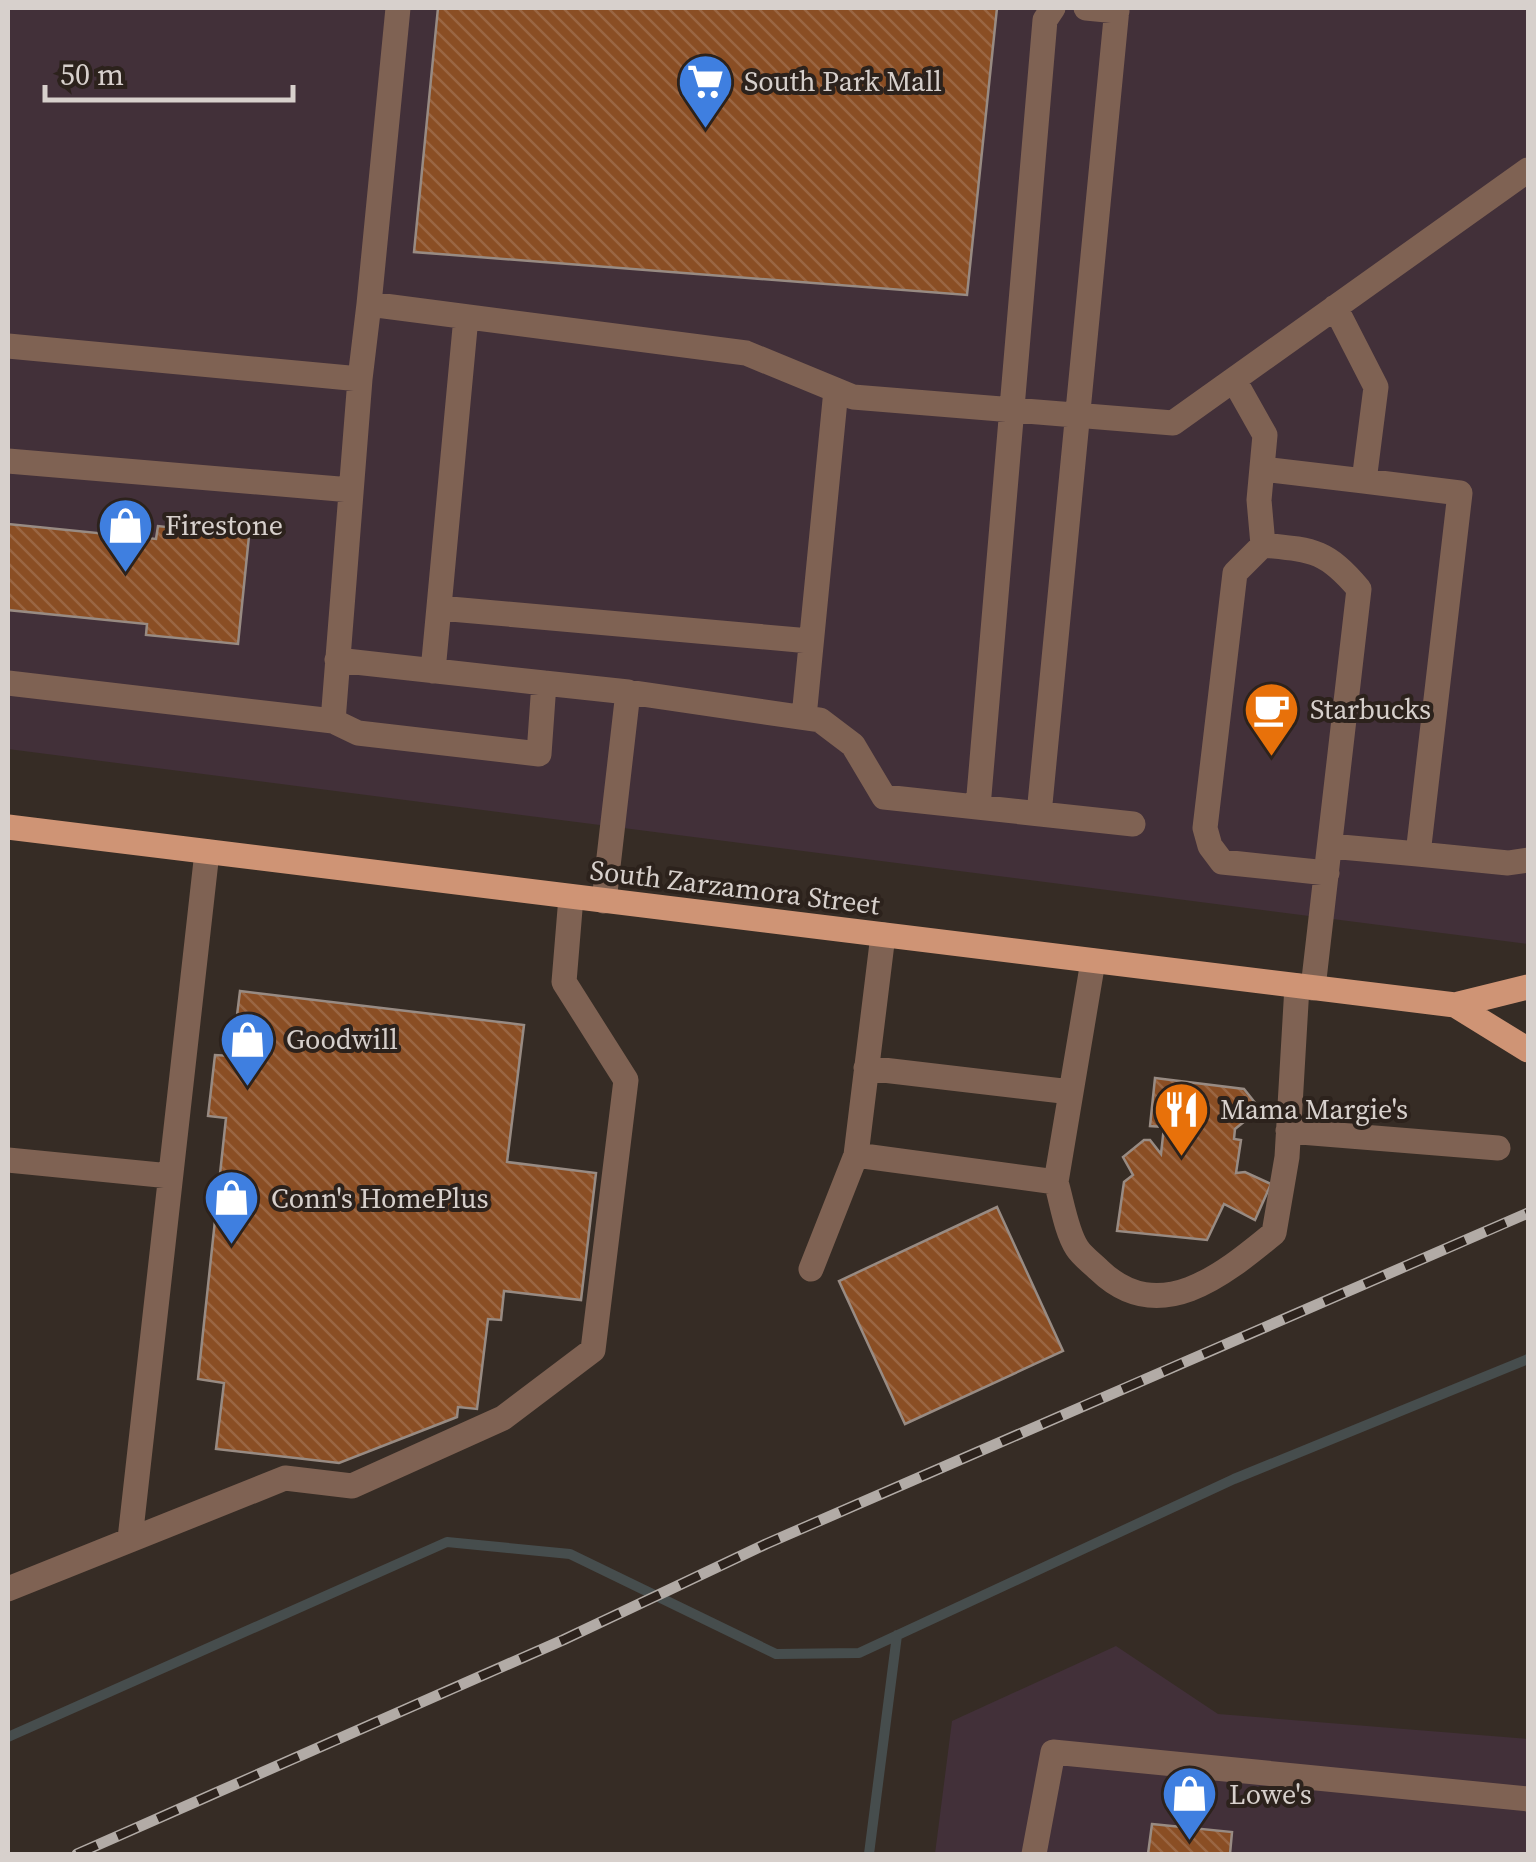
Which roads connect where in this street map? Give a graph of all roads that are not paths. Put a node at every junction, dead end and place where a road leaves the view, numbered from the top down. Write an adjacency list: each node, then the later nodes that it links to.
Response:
1 (398, 8): 6 (lane)
2 (1053, 8): 13 (lane)
3 (1086, 8): 4 (lane)
4 (1117, 9): 14 (lane)
5 (1528, 170): 7 (lane)
6 (369, 304): 8 (lane); 10 (lane)
7 (1335, 308): 11 (lane); 17 (lane)
8 (466, 317): 12 (lane); 20 (lane)
9 (8, 346): 10 (lane)
10 (360, 379): 18 (lane)
11 (1234, 380): 14 (lane); 16 (lane)
12 (836, 390): 13 (lane); 21 (lane)
13 (1010, 410): 14 (lane); 29 (lane)
14 (1076, 415): 30 (lane)
15 (8, 460): 18 (lane)
16 (1262, 469): 17 (lane); 19 (lane)
17 (1364, 481): 35 (lane)
18 (351, 490): 22 (lane)
19 (1263, 545): 33 (lane); 37 (lane)
20 (439, 608): 21 (lane); 23 (lane)
21 (810, 641): 27 (lane)
22 (337, 660): 23 (lane); 28 (lane)
23 (434, 671): 25 (lane)
24 (8, 683): 28 (lane)
25 (544, 683): 26 (lane); 28 (lane)
26 (628, 692): 27 (lane); 39 (lane)
27 (804, 717): 29 (lane)
28 (333, 721)
29 (978, 807): 30 (lane)
30 (1039, 814): 31 (lane)
31 (1133, 824)
32 (8, 827): 34 (main road, South Zarzamora Street)
33 (1330, 846): 35 (lane); 37 (lane)
34 (207, 852): 38 (main road, South Zarzamora Street); 52 (lane)
35 (1418, 854): 36 (lane)
36 (1528, 860)
37 (1326, 874): 42 (lane)
38 (572, 897): 39 (main road, South Zarzamora Street); 55 (lane)
39 (604, 900): 40 (main road, South Zarzamora Street)
40 (883, 935): 41 (main road, South Zarzamora Street); 46 (lane)
41 (1092, 961): 42 (main road, South Zarzamora Street); 47 (lane)
42 (1305, 987): 44 (main road, South Zarzamora Street); 48 (lane)
43 (1528, 987): 44 (main road, South Zarzamora Street)
44 (1455, 1006): 45 (main road, South Zarzamora Street)
45 (1528, 1050)
46 (866, 1068): 47 (lane); 50 (lane)
47 (1070, 1092): 53 (lane)
48 (1288, 1131): 49 (lane); 53 (lane)
49 (1498, 1148)
50 (856, 1156): 53 (lane); 54 (lane)
51 (8, 1160): 52 (lane)
52 (170, 1176): 55 (lane)
53 (1056, 1182)
54 (810, 1269)
55 (130, 1539): 56 (lane)
56 (8, 1590)
57 (1528, 1800): 58 (lane)
58 (1034, 1854)

